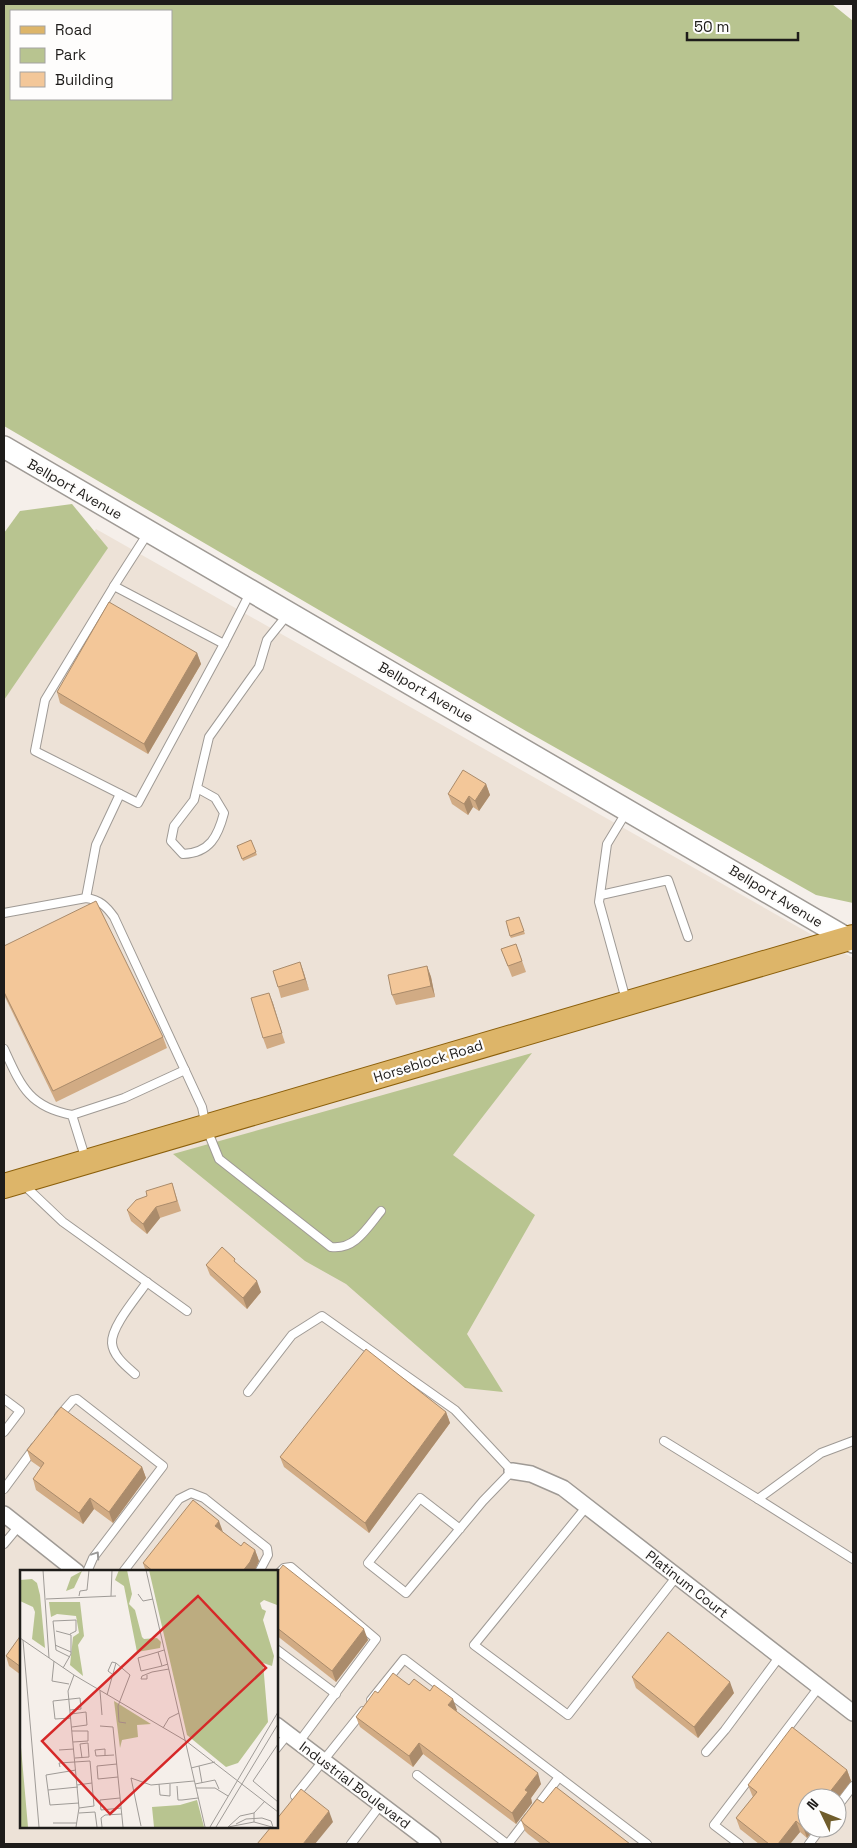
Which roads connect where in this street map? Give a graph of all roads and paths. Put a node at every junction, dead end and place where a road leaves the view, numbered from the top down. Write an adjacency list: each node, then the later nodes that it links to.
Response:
1 (4, 447): 2 (main road, Bellport Avenue)
2 (149, 531): 3 (lane); 4 (main road, Bellport Avenue)
3 (114, 586): 6 (lane); 8 (lane)
4 (251, 592): 5 (main road, Bellport Avenue); 6 (lane)
5 (290, 613): 7 (lane); 9 (main road, Bellport Avenue)
6 (224, 644): 8 (lane)
7 (197, 788): 7 (lane)
8 (120, 794): 11 (lane)
9 (628, 810): 10 (lane); 14 (main road, Bellport Avenue)
10 (601, 895): 13 (lane); 15 (lane)
11 (86, 898): 12 (lane); 17 (lane)
12 (4, 913)
13 (688, 937)
14 (851, 939): 15 (main road, Horseblock Road)
15 (627, 1001): 19 (main road, Horseblock Road)
16 (4, 1049): 18 (lane)
17 (185, 1070): 18 (lane); 19 (lane)
18 (72, 1115): 20 (lane)
19 (206, 1127): 20 (main road, Horseblock Road); 22 (lane)
20 (87, 1162): 21 (main road, Horseblock Road)
21 (12, 1184): 23 (lane)
22 (381, 1211)
23 (147, 1282): 24 (lane); 25 (lane)
24 (187, 1311)
25 (135, 1374)
26 (248, 1392): 33 (lane)
27 (4, 1399): 29 (lane)
28 (51, 1425): 43 (lane, one-way to 28)
29 (4, 1432)
30 (40, 1440): 34 (lane)
31 (664, 1441): 35 (lane)
32 (853, 1441): 35 (lane)
33 (512, 1471): 36 (street, Platinum Court); 39 (lane)
34 (4, 1489)
35 (758, 1499): 41 (lane)
36 (587, 1506): 47 (street, Platinum Court); 47 (lane)
37 (4, 1514): 38 (street)
38 (19, 1526): 40 (lane); 42 (street)
39 (460, 1529): 39 (lane)
40 (4, 1544)
41 (853, 1559)
42 (74, 1570)
43 (88, 1570)
44 (125, 1570): 45 (lane)
45 (260, 1570)
46 (278, 1574): 51 (lane)
47 (676, 1576): 49 (street, Platinum Court)
48 (278, 1650): 51 (lane)
49 (780, 1656): 50 (street, Platinum Court); 55 (lane)
50 (820, 1687): 52 (street, Platinum Court); 65 (lane)
51 (336, 1694): 53 (lane)
52 (853, 1713)
53 (288, 1734): 54 (lane); 56 (street, Industrial Boulevard)
54 (278, 1746)
55 (706, 1752)
56 (324, 1761): 58 (lane); 59 (street, Industrial Boulevard); 60 (lane)
57 (417, 1775): 63 (lane)
58 (559, 1777): 63 (lane); 64 (lane)
59 (381, 1804): 61 (lane); 62 (street, Industrial Boulevard)
60 (288, 1806)
61 (352, 1844)
62 (433, 1844)
63 (508, 1844)
64 (647, 1844)
65 (739, 1844)

